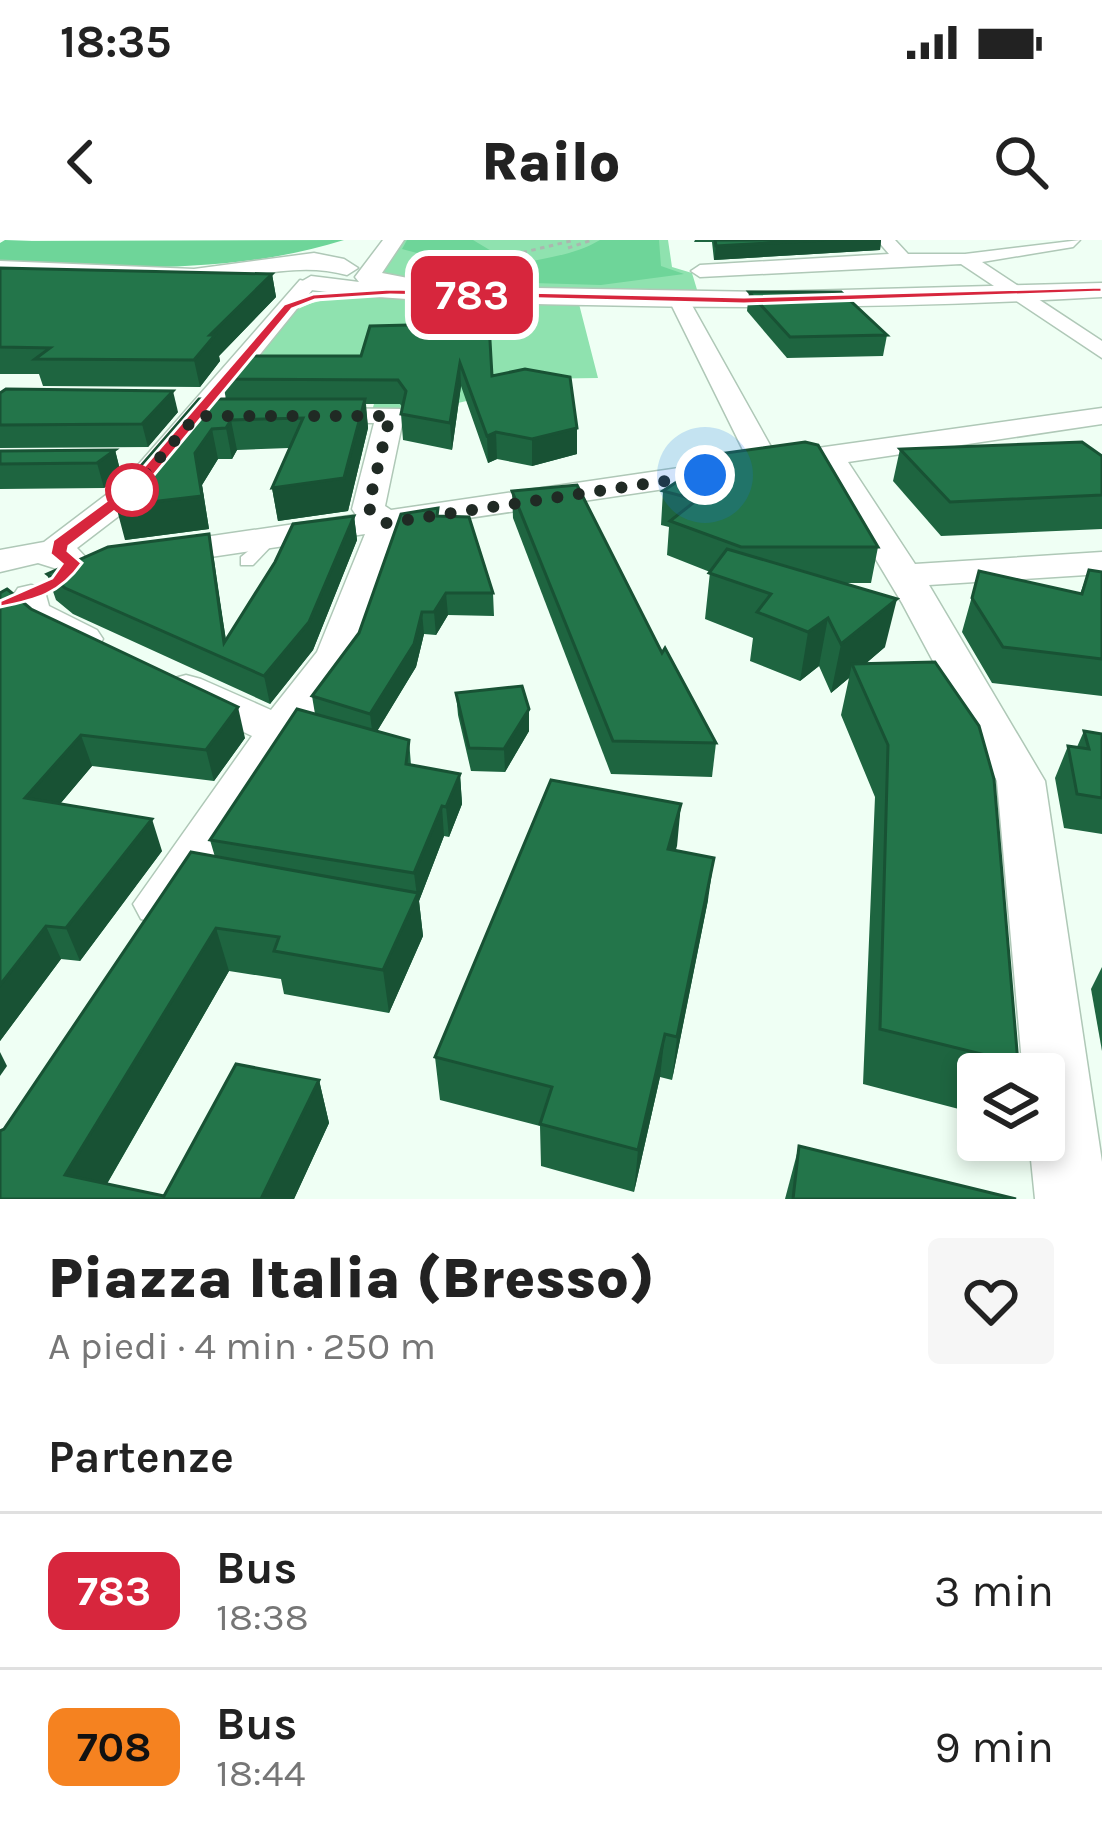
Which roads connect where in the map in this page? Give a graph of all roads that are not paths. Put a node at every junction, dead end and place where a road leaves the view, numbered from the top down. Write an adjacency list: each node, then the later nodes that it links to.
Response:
1 (393, 240): 7 (street)
2 (886, 240): 5 (street)
3 (1073, 242): 6 (street)
4 (682, 253): 8 (street)
5 (903, 259): 6 (street); 8 (street)
6 (965, 259): 15 (street)
7 (353, 267): 10 (street); 11 (street); 12 (street); 12 (street); 14 (street); 14 (street); 16 (street)
8 (700, 272): 18 (street)
9 (0, 273): 11 (street)
10 (259, 275): 11 (street); 14 (street)
11 (166, 276)
12 (451, 281): 16 (street)
13 (1102, 290): 15 (street)
14 (302, 291): 21 (street)
15 (1016, 295): 18 (street); 19 (street)
16 (634, 299): 17 (street)
17 (679, 300): 18 (street); 28 (street)
18 (710, 300)
19 (1102, 352)
20 (170, 400): 21 (street)
21 (202, 408): 22 (street); 27 (street)
22 (239, 416)
23 (282, 416): 29 (street)
24 (1102, 416): 25 (street)
25 (829, 456): 28 (street); 31 (street)
26 (112, 460): 27 (street)
27 (157, 460): 32 (street)
28 (766, 466): 29 (street)
29 (386, 523): 32 (street); 33 (street)
30 (1102, 563): 31 (street)
31 (904, 576): 35 (street)
32 (44, 588): 33 (street)
33 (291, 727): 34 (street)
34 (140, 935)
35 (1071, 1199)

